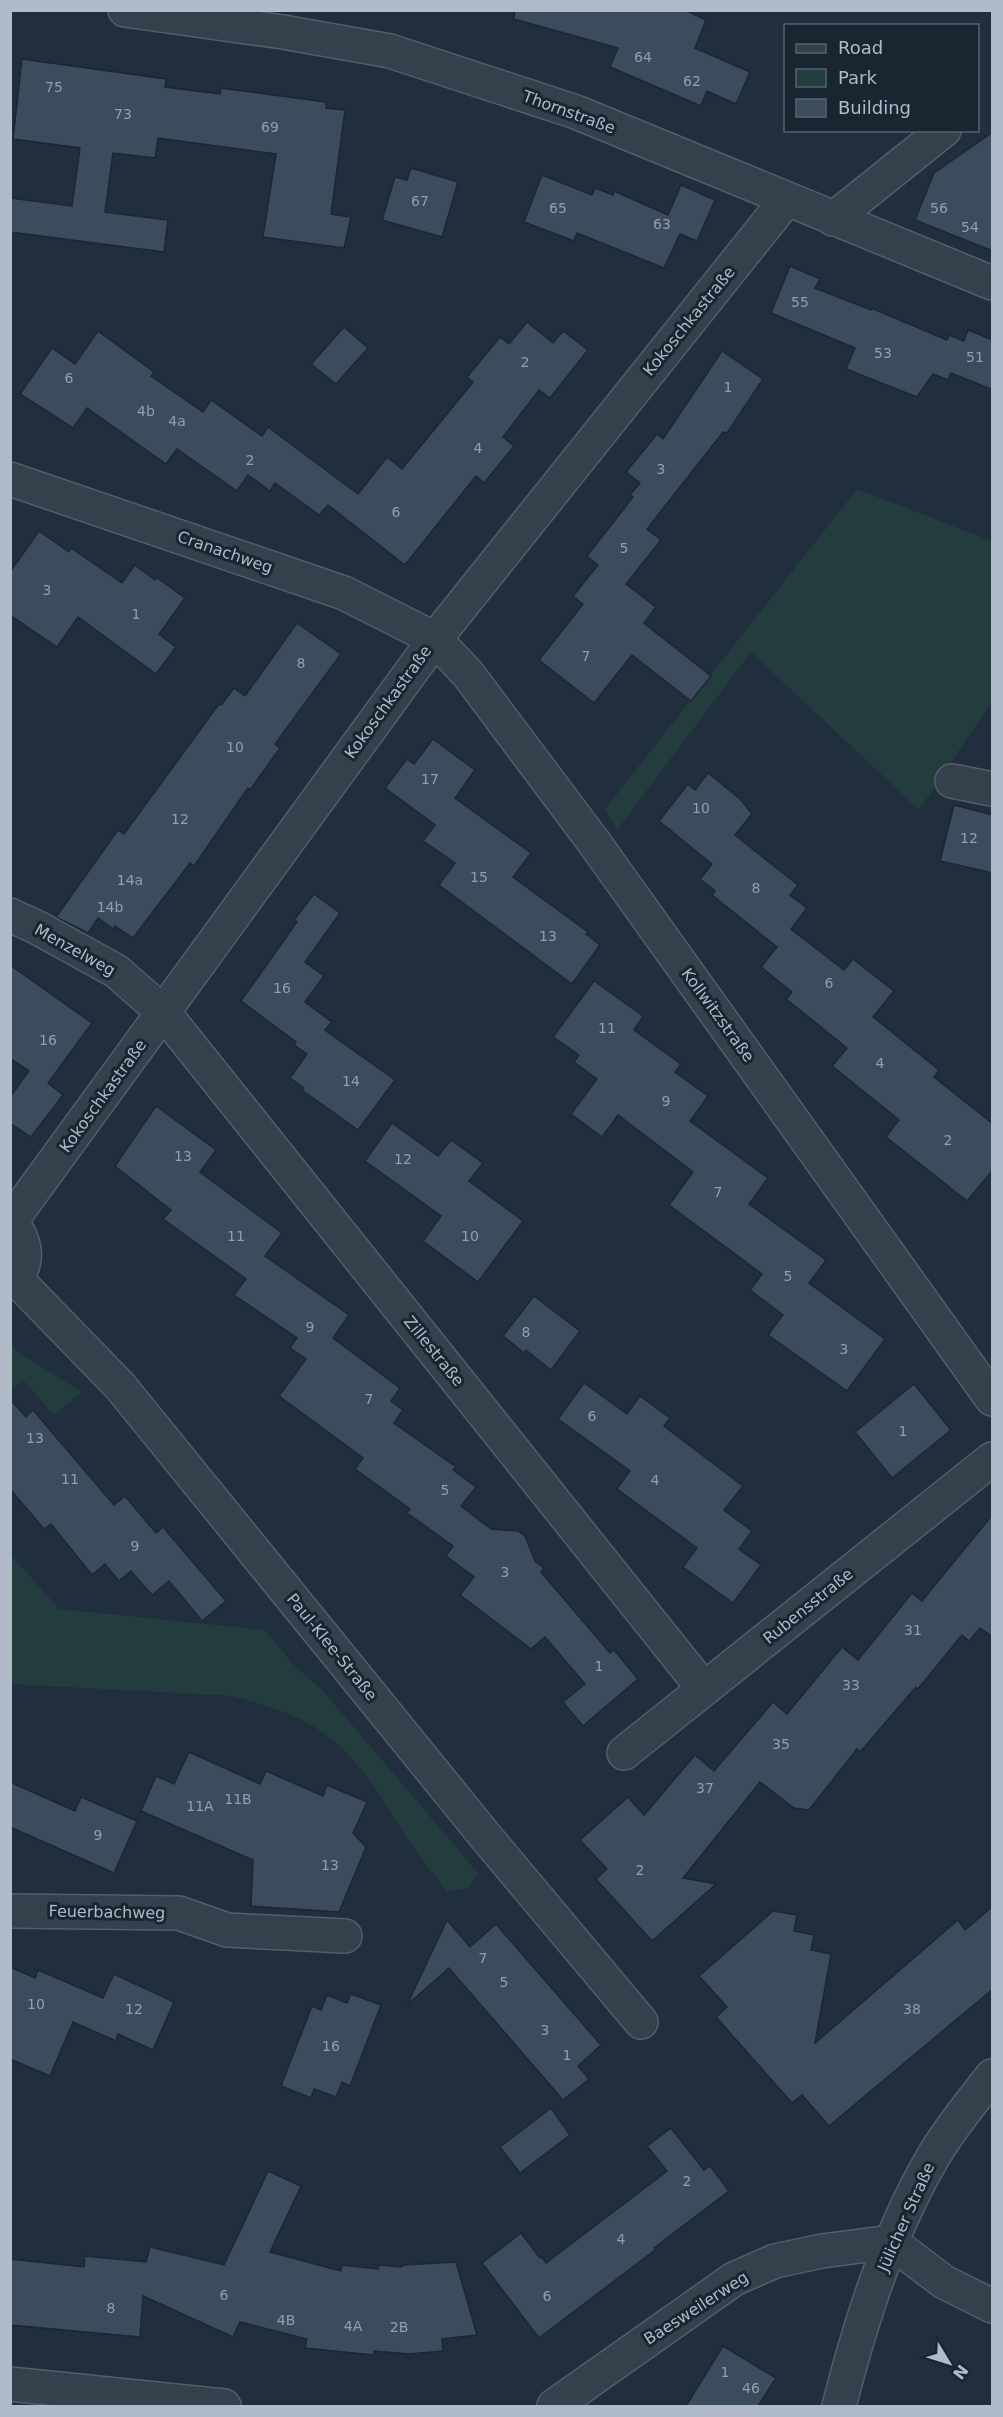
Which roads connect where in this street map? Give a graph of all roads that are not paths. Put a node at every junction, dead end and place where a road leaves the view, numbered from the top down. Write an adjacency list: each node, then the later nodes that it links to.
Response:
1 (125, 10): 3 (street, Thornstraße)
2 (942, 132): 4 (street)
3 (786, 200): 4 (street, Thornstraße); 7 (street, Kokoschkastraße)
4 (833, 219): 5 (street, Thornstraße)
5 (993, 283)
6 (10, 479): 7 (street, Cranachweg)
7 (435, 639): 11 (street, Kokoschkastraße); 14 (street, Kollwitzstraße)
8 (951, 781): 9 (street)
9 (993, 789)
10 (10, 915): 11 (street, Menzelweg)
11 (164, 1013): 12 (street, Kokoschkastraße); 16 (street, Zillestraße)
12 (11, 1221): 13 (street)
13 (13, 1281): 20 (street, Paul-Klee-Straße)
14 (993, 1399)
15 (993, 1459): 16 (street, Rubensstraße)
16 (704, 1689): 17 (street, Rubensstraße)
17 (624, 1753)
18 (10, 1911): 19 (street, Feuerbachweg)
19 (345, 1935)
20 (641, 2022)
21 (993, 2076): 22 (street, Jülicher Straße)
22 (891, 2242): 23 (street); 26 (street, Baesweilerweg); 27 (street, Jülicher Straße)
23 (993, 2306)
24 (10, 2384): 25 (street)
25 (224, 2406)
26 (554, 2406)
27 (839, 2406)

